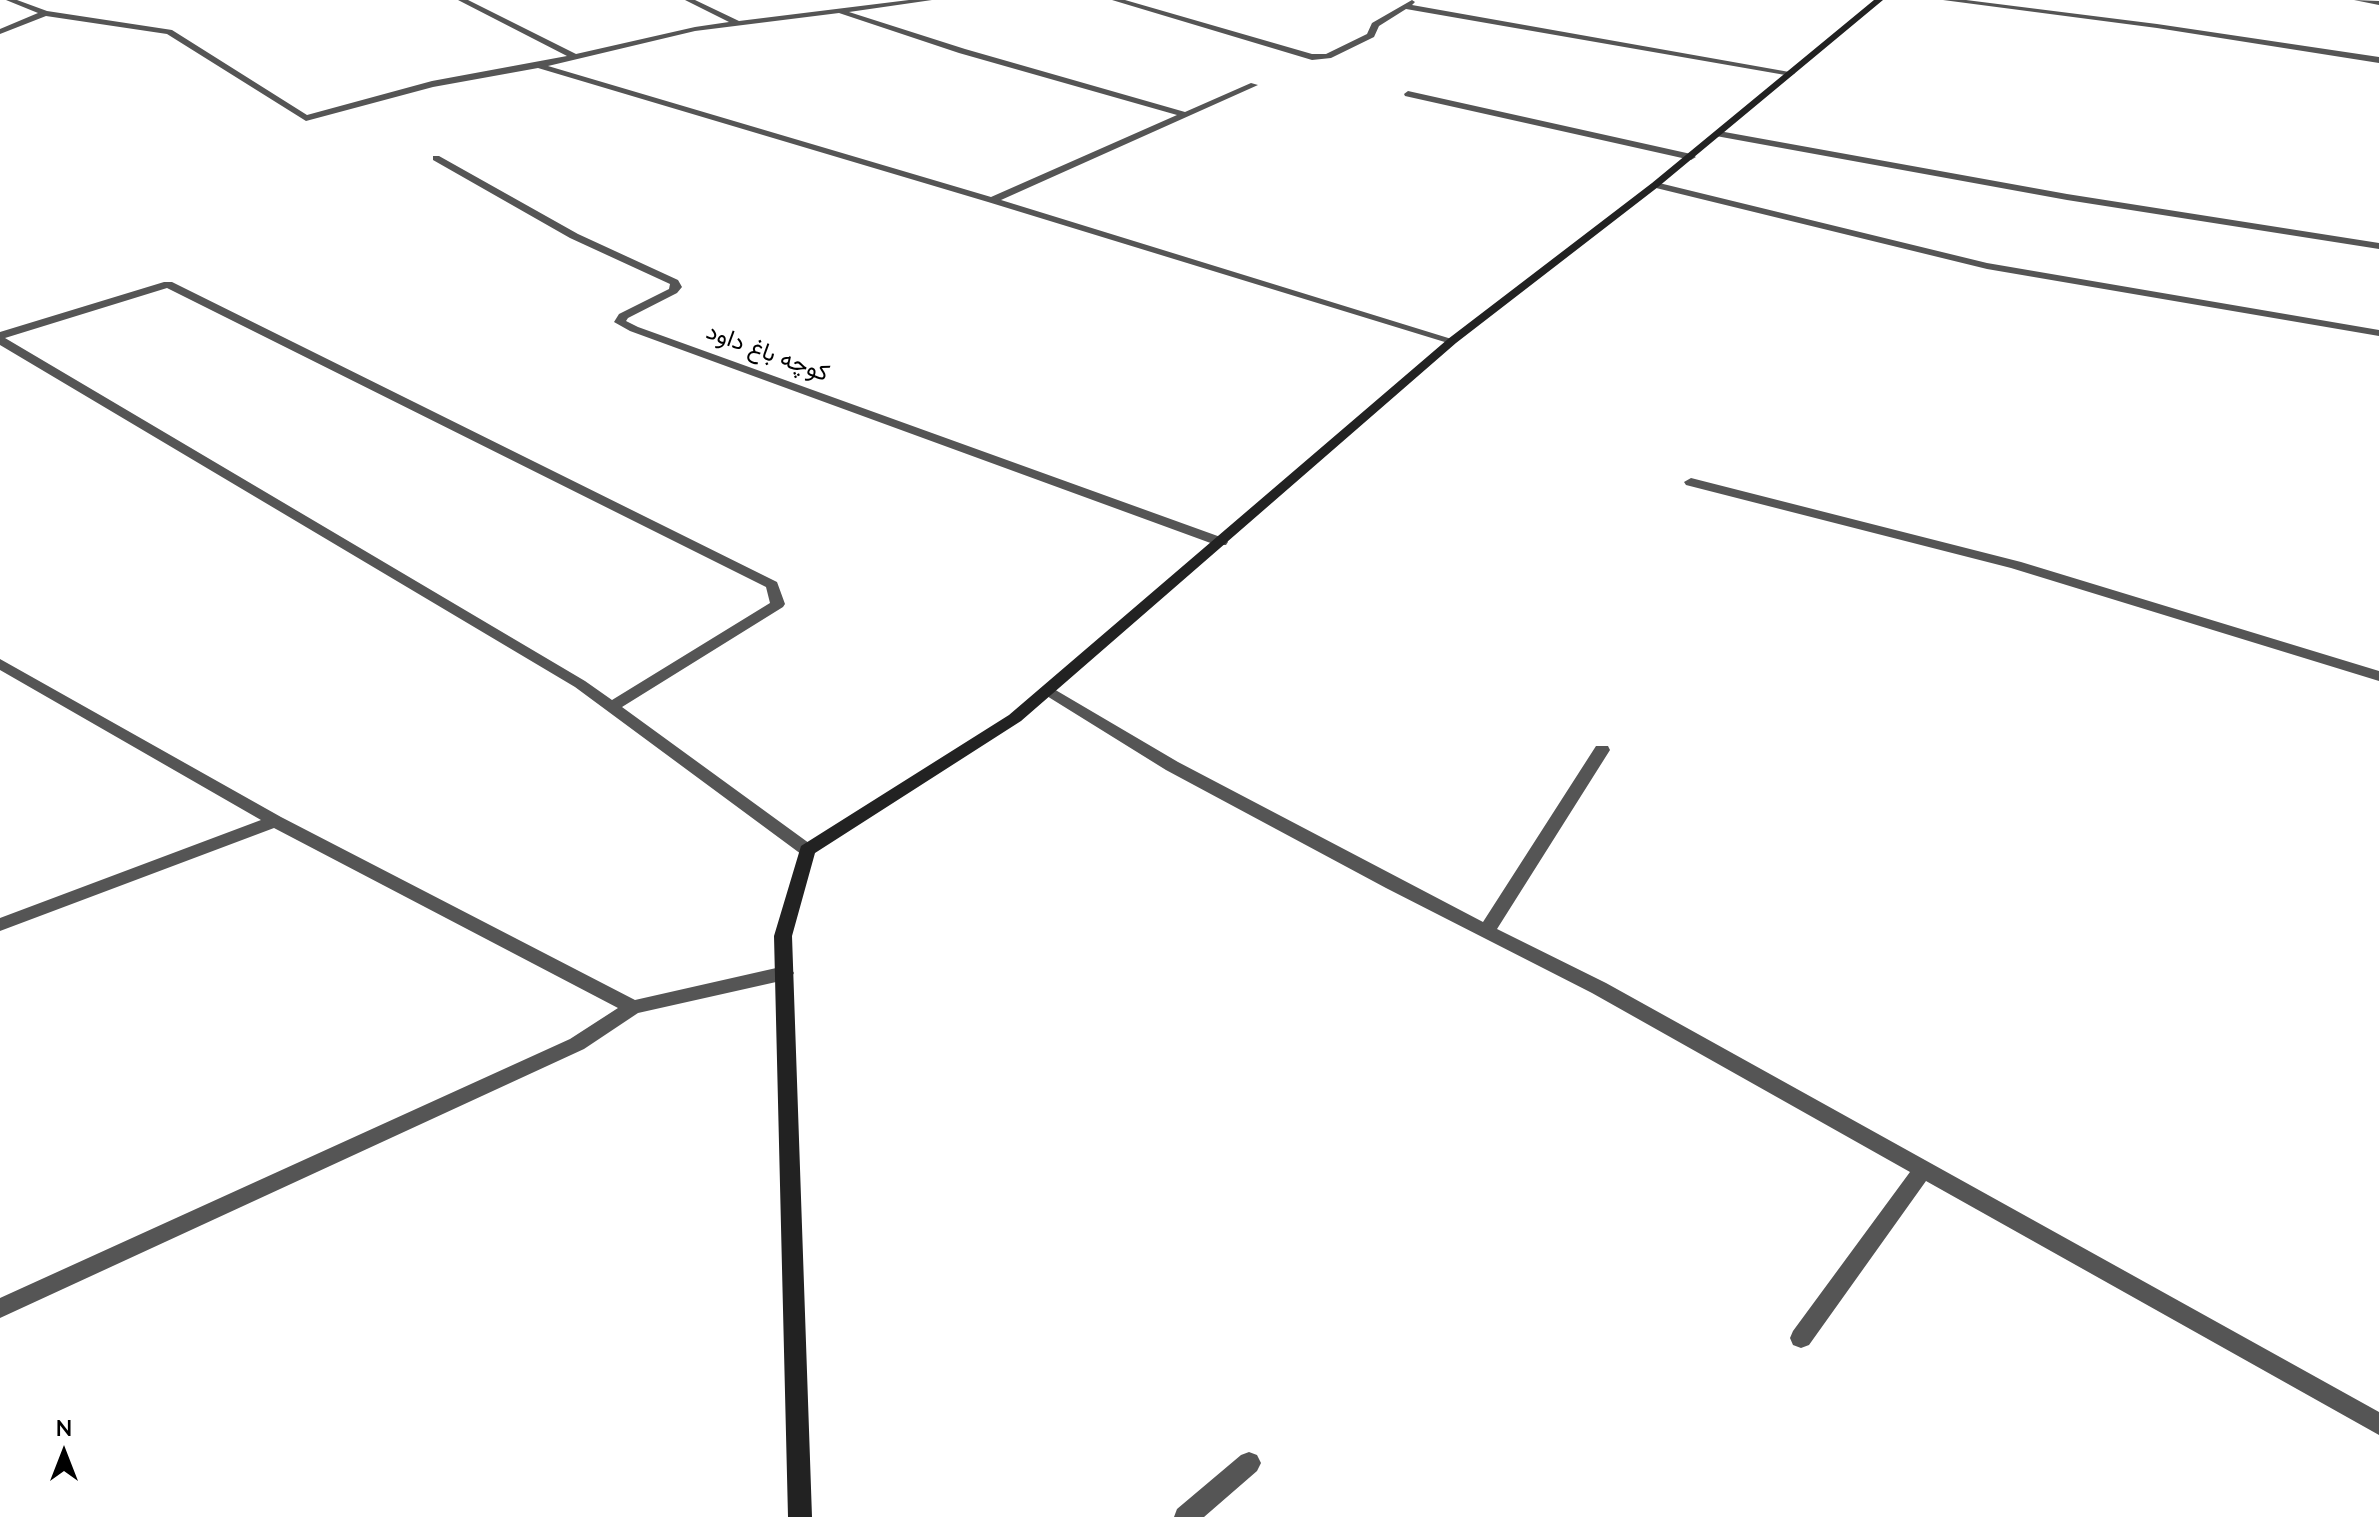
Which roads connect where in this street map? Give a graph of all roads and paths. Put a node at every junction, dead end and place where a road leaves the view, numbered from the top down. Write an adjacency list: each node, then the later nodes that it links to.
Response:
1 (10, 0): 15 (street)
2 (462, 0): 18 (street)
3 (689, 0): 16 (street)
4 (847, 0): 13 (street)
5 (928, 0): 13 (street)
6 (1116, 0): 12 (street)
7 (1413, 0): 12 (street)
8 (1879, 0): 21 (street)
9 (1947, 0): 19 (street)
10 (2358, 0): 11 (street)
11 (2379, 3)
12 (1404, 6): 21 (street)
13 (862, 8): 14 (street)
14 (838, 11): 16 (street); 24 (street)
15 (45, 13): 17 (street); 20 (street)
16 (739, 24): 18 (street)
17 (0, 32)
18 (575, 57): 20 (street)
19 (2379, 60)
20 (537, 66): 29 (street)
21 (1791, 73): 25 (street)
22 (1254, 85): 24 (street)
23 (1408, 94): 26 (street)
24 (1186, 115): 29 (street)
25 (1719, 134): 26 (street); 30 (street)
26 (1691, 157): 28 (street)
27 (436, 158): 35 (street, کوچه باغ داود)
28 (1655, 185): 31 (street); 33 (street)
29 (992, 200): 33 (street)
30 (2379, 246)
31 (2379, 333)
32 (0, 338): 39 (street); 39 (street)
33 (1452, 341): 35 (street)
34 (1691, 482): 37 (street)
35 (1221, 542): 38 (street)
36 (0, 664): 41 (street)
37 (2379, 676)
38 (1047, 690): 42 (street); 44 (street)
39 (611, 707): 42 (street)
40 (1602, 750): 44 (street)
41 (275, 821): 43 (street); 46 (street)
42 (807, 850): 45 (street)
43 (0, 925)
44 (1487, 931): 47 (street)
45 (785, 973): 46 (street); 52 (street)
46 (633, 1007): 48 (street)
47 (1923, 1170): 49 (street); 50 (street)
48 (0, 1308)
49 (1801, 1338)
50 (2379, 1424)
51 (1249, 1463): 53 (street)
52 (800, 1517)
53 (1186, 1517)

